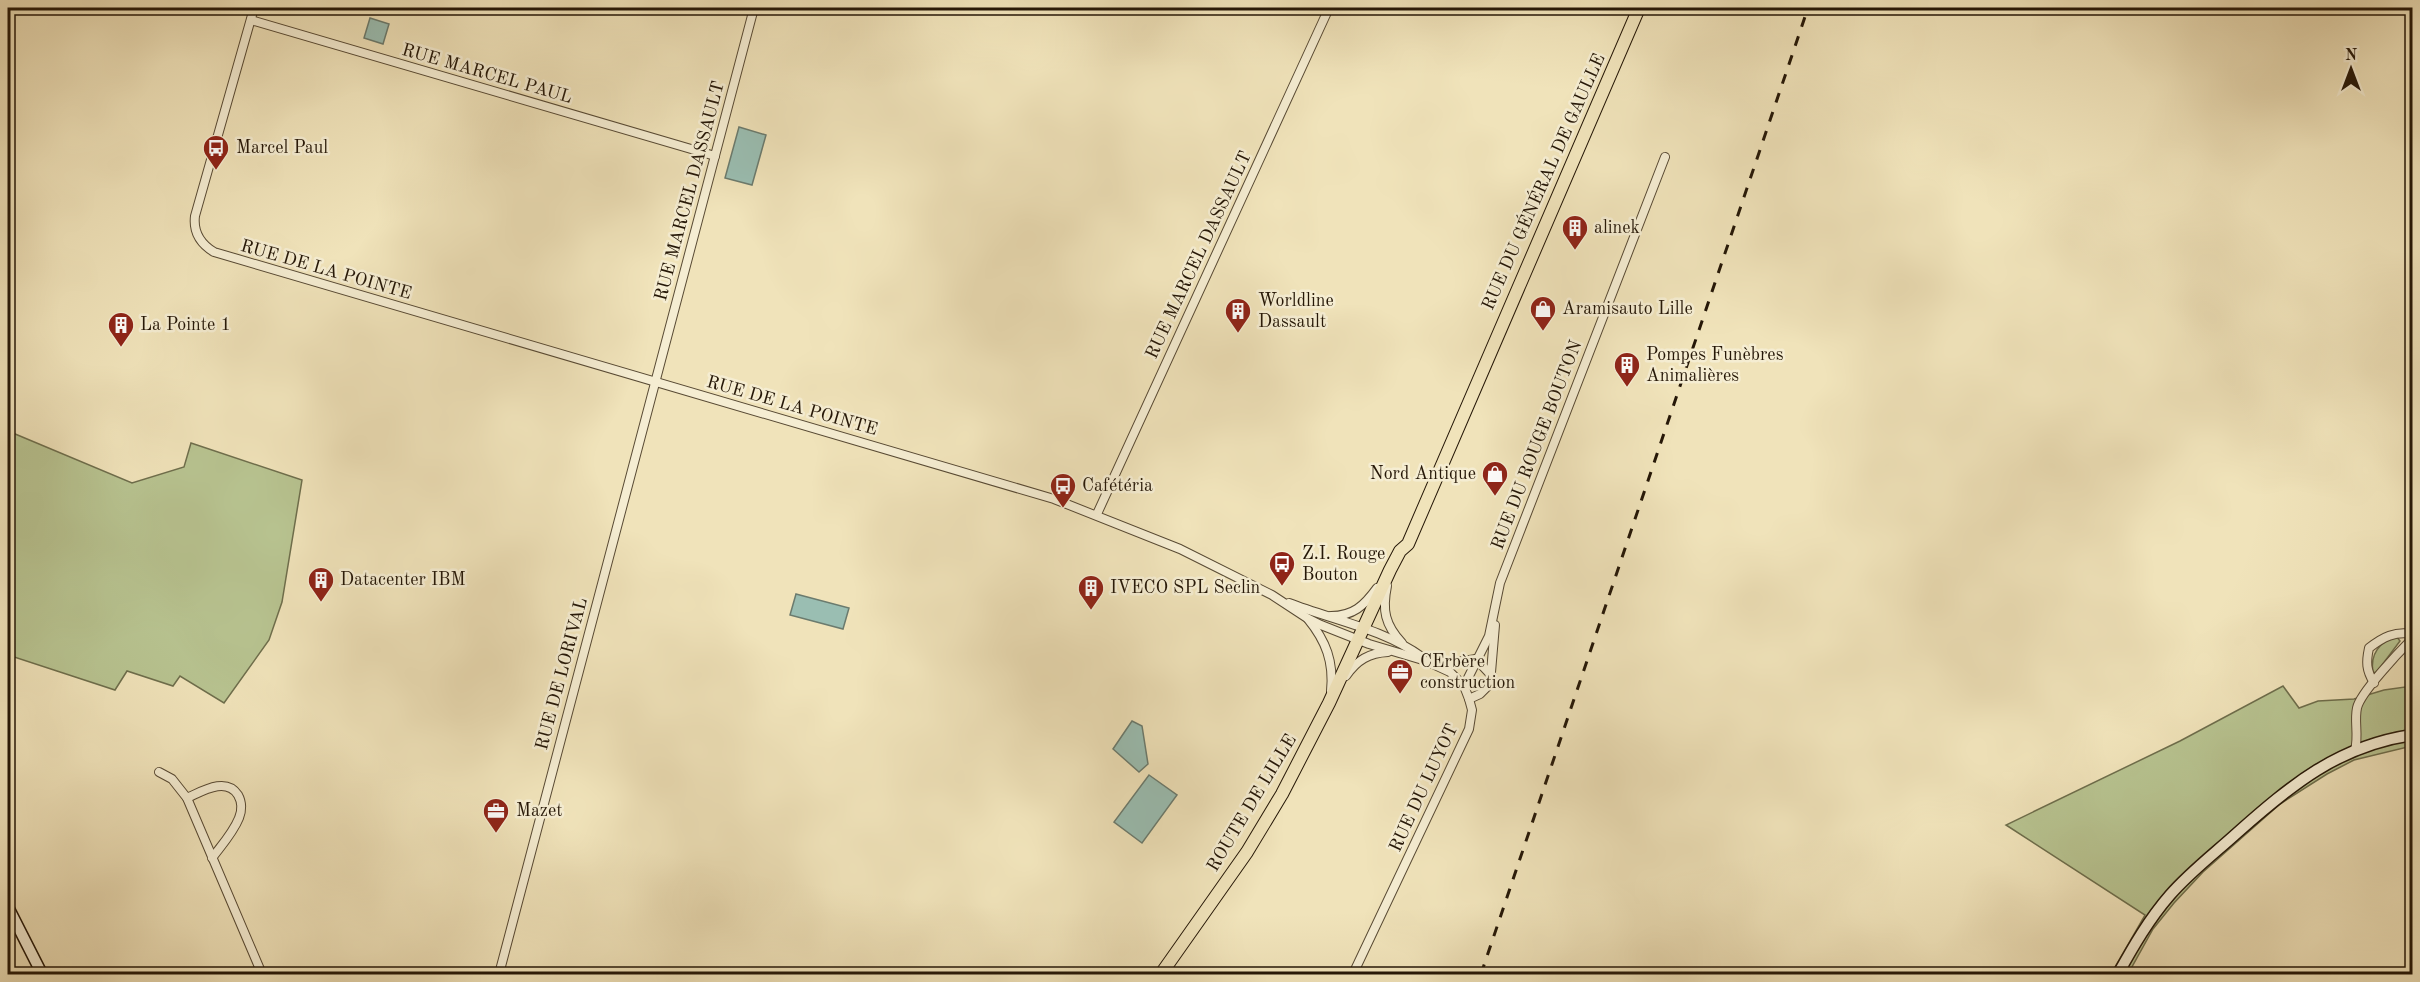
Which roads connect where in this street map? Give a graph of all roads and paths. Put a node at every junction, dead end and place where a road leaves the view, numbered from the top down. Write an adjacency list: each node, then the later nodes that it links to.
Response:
1 (254, 8): 5 (street)
2 (754, 8): 6 (street, RUE MARCEL DASSAULT)
3 (1329, 8): 9 (street, RUE MARCEL DASSAULT)
4 (1639, 8): 10 (main road, RUE DU GÉNÉRAL DE GAULLE)
5 (251, 21): 6 (street, RUE MARCEL PAUL); 8 (street, RUE DE LA POINTE)
6 (715, 156): 8 (street, RUE MARCEL DASSAULT)
7 (1665, 158): 12 (street, RUE DU ROUGE BOUTON)
8 (655, 382): 9 (street, RUE DE LA POINTE); 35 (street, RUE DE LORIVAL)
9 (1097, 514): 11 (street, RUE DE LA POINTE)
10 (1390, 570): 13 (street); 16 (main road, RUE DU GÉNÉRAL DE GAULLE); 18 (street)
11 (1278, 598): 13 (street); 14 (street, RUE DE LA POINTE)
12 (1495, 611): 20 (street, RUE DU ROUGE BOUTON); 22 (street, RUE DU ROUGE BOUTON)
13 (1319, 614): 16 (street)
14 (1307, 618): 16 (street, RUE DE LA POINTE); 26 (street)
15 (2412, 633): 23 (street)
16 (1361, 634): 18 (street); 19 (street); 26 (main road, ROUTE DE LILLE)
17 (2412, 639): 23 (street)
18 (1404, 645): 21 (street)
19 (1392, 651): 21 (street); 26 (street)
20 (1476, 659): 21 (street); 22 (street); 24 (street, RUE DU ROUGE BOUTON)
21 (1426, 661): 24 (street)
22 (1492, 676): 25 (street)
23 (2374, 683): 28 (street)
24 (1464, 686): 25 (street, RUE DU LUYOT)
25 (1469, 699): 37 (street, RUE DU LUYOT)
26 (1329, 703): 36 (main road, ROUTE DE LILLE)
27 (2412, 735): 28 (main road)
28 (2355, 750): 38 (main road)
29 (159, 772): 30 (street)
30 (187, 798): 31 (street); 31 (street)
31 (212, 858): 34 (street)
32 (8, 907): 33 (main road)
33 (42, 975)
34 (262, 975)
35 (499, 975)
36 (1161, 975)
37 (1353, 975)
38 (2118, 975)

